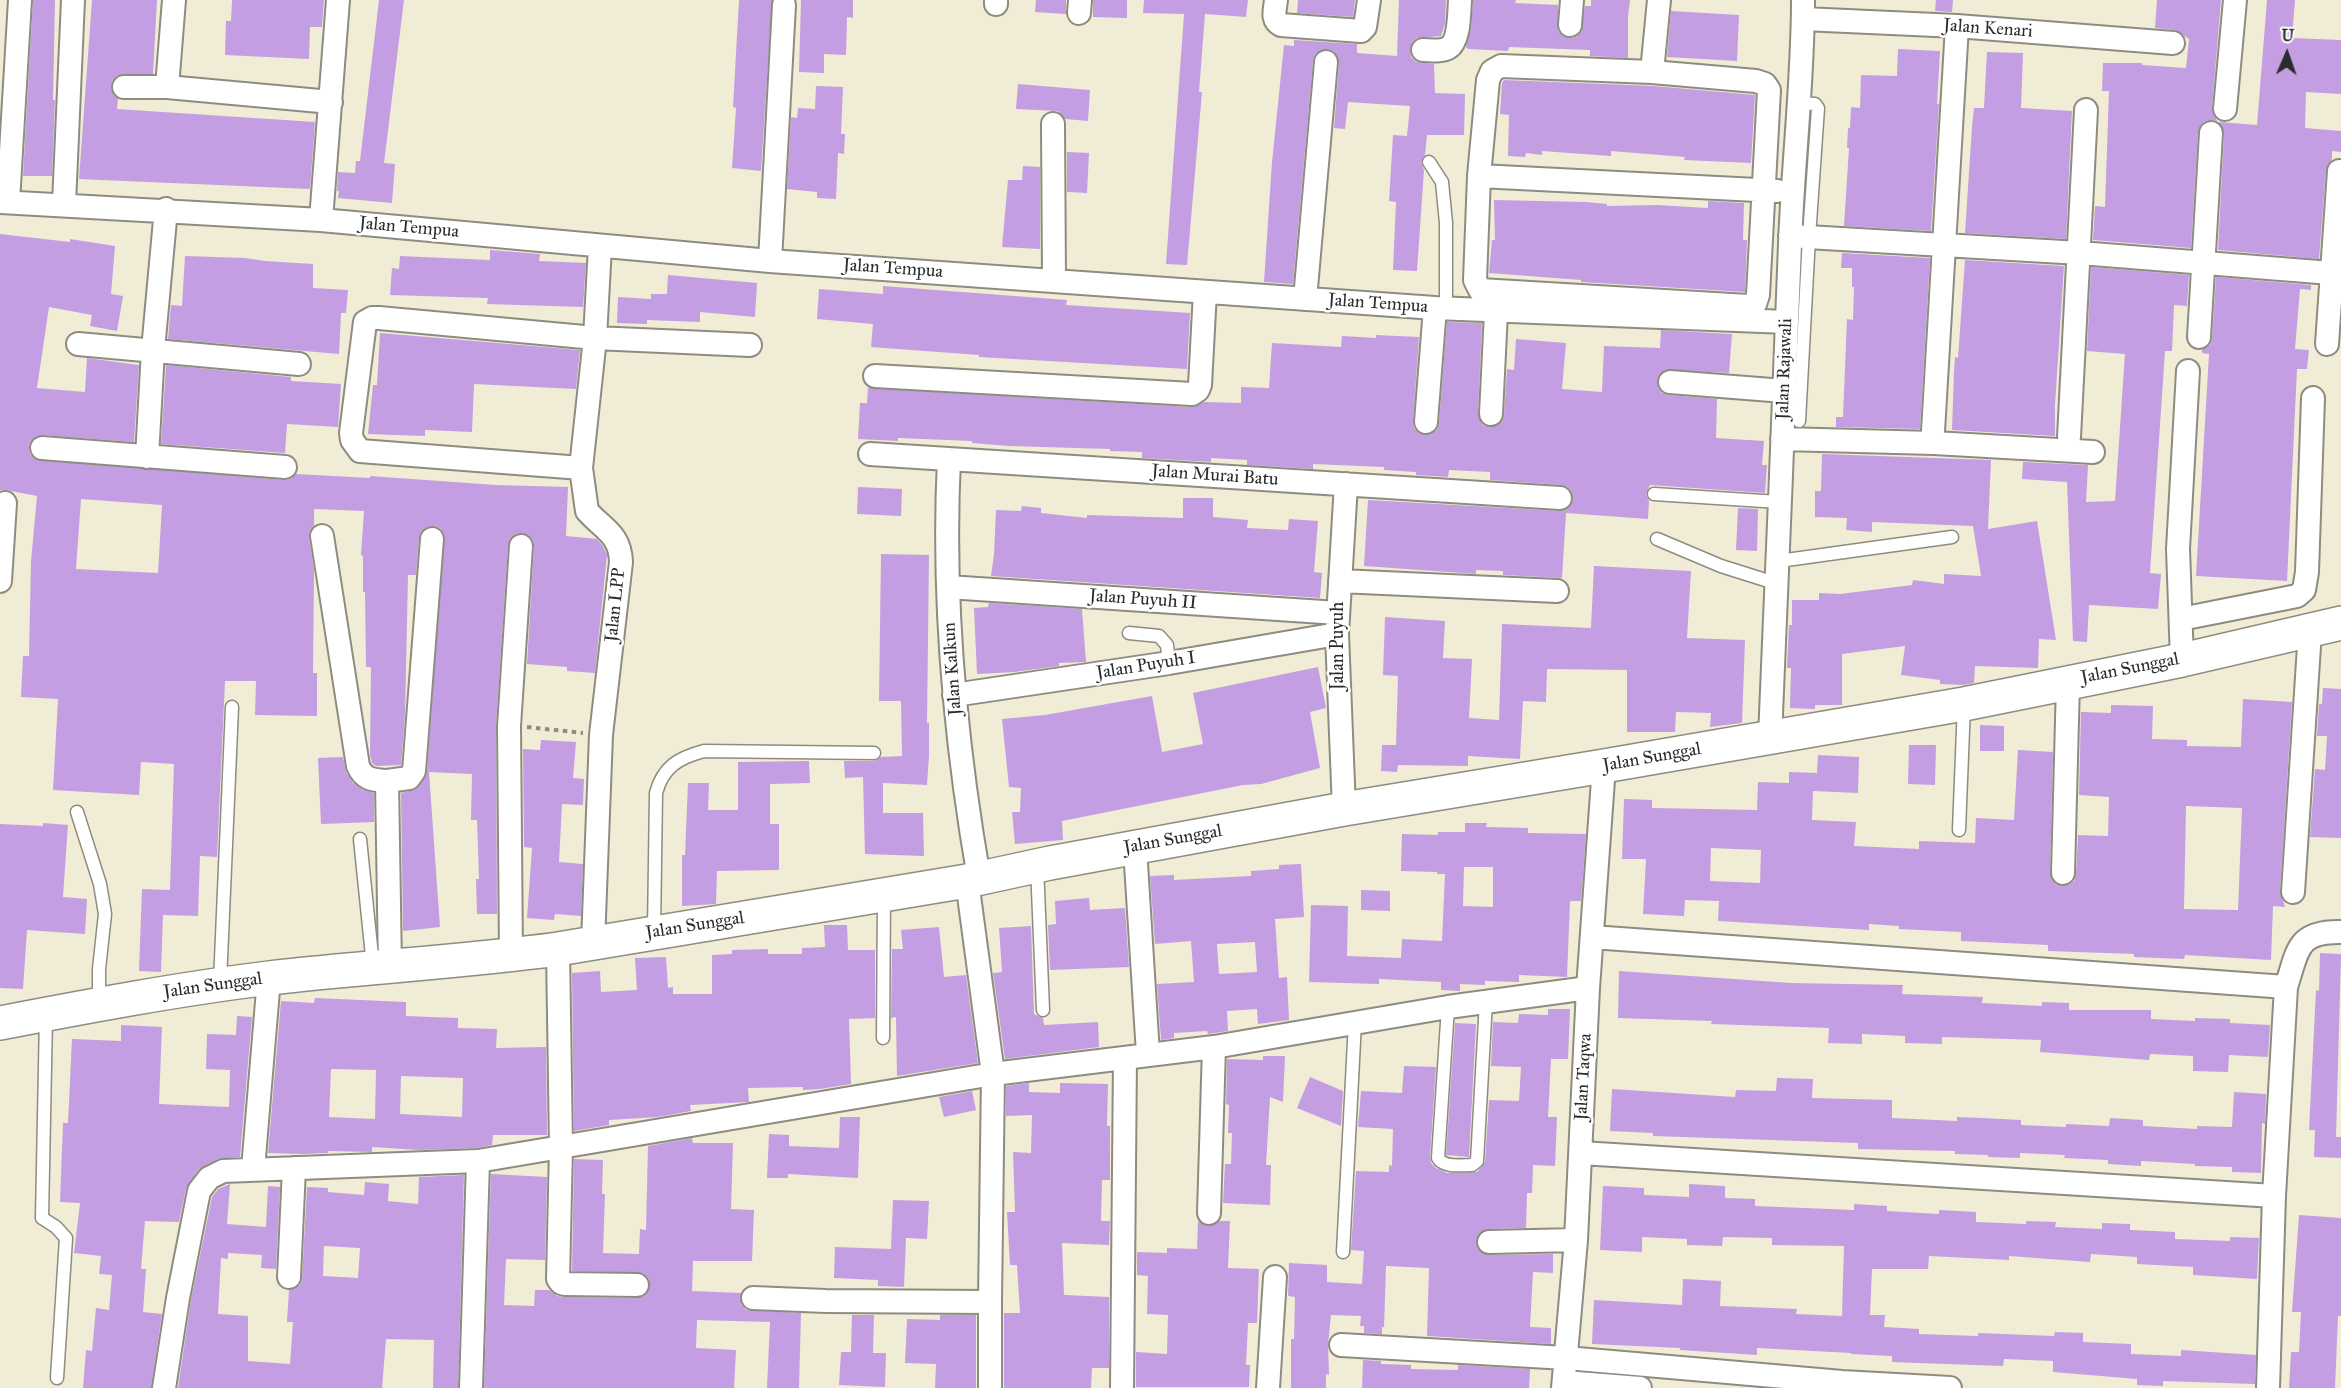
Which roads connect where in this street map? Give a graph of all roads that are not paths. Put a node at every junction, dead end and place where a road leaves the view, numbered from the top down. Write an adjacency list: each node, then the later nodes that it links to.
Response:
1 (20, 0): 32 (street)
2 (73, 0): 33 (street)
3 (174, 0): 20 (street)
4 (338, 0): 21 (street)
5 (1369, 0): 10 (street)
6 (1460, 0): 16 (street)
7 (1572, 0): 13 (street)
8 (1659, 0): 18 (street)
9 (2235, 0): 23 (street)
10 (1268, 3)
11 (784, 5): 40 (street)
12 (1803, 10): 14 (street, Jalan Kenari); 22 (street, Jalan Rajawali)
13 (1570, 25)
14 (1957, 26): 15 (street, Jalan Kenari); 37 (street)
15 (2173, 43)
16 (1424, 50)
17 (1326, 63): 45 (street)
18 (1652, 72): 29 (street); 30 (street)
19 (124, 87): 20 (street)
20 (167, 87): 21 (street)
21 (331, 102): 35 (street)
22 (1798, 103): 31 (street, Jalan Rajawali); 36 (lane)
23 (2225, 109)
24 (2086, 110): 39 (street)
25 (1053, 124): 43 (street)
26 (2211, 133): 41 (street)
27 (1429, 162): 46 (lane)
28 (2339, 171): 42 (street)
29 (1479, 176): 30 (street); 30 (street)
30 (1763, 190): 31 (street)
31 (1793, 192): 36 (street, Jalan Rajawali)
32 (4, 202): 33 (street, Jalan Tempua)
33 (64, 204): 34 (street, Jalan Tempua)
34 (166, 209): 35 (street, Jalan Tempua); 54 (street)
35 (321, 220): 38 (street, Jalan Tempua)
36 (1799, 236): 37 (street); 48 (street, Jalan Rajawali); 62 (lane)
37 (1945, 244): 39 (street); 64 (street)
38 (600, 246): 40 (street, Jalan Tempua); 49 (street, Jalan LPP)
39 (2080, 253): 41 (street); 65 (street)
40 (770, 261): 43 (street, Jalan Tempua)
41 (2205, 261): 42 (street); 50 (street)
42 (2331, 273): 52 (street)
43 (1054, 280): 44 (street, Jalan Tempua)
44 (1205, 292): 45 (street, Jalan Tempua); 57 (street)
45 (1305, 299): 46 (street, Jalan Tempua)
46 (1440, 309): 47 (street, Jalan Tempua); 63 (street)
47 (1496, 312): 48 (street, Jalan Tempua); 61 (street)
48 (1786, 322): 59 (street, Jalan Rajawali)
49 (595, 338): 53 (street); 73 (street, Jalan LPP); 73 (street)
50 (2199, 338)
51 (78, 344): 54 (street)
52 (2327, 344)
53 (750, 345)
54 (153, 350): 55 (street); 70 (street)
55 (299, 364)
56 (2188, 371): 90 (street)
57 (875, 376)
58 (1670, 382): 59 (street)
59 (1784, 391): 66 (street, Jalan Rajawali)
60 (2313, 398): 90 (street)
61 (1491, 414)
62 (1799, 421)
63 (1426, 422)
64 (1933, 431)
65 (2069, 437)
66 (1782, 439): 68 (street); 77 (street, Jalan Rajawali)
67 (42, 448): 70 (street)
68 (2093, 452)
69 (870, 454): 71 (street, Jalan Murai Batu)
70 (147, 457): 72 (street)
71 (949, 459): 74 (street, Jalan Murai Batu); 88 (street, Jalan Kalkun)
72 (285, 467)
73 (581, 468): 117 (street, Jalan LPP)
74 (1346, 484): 76 (street, Jalan Murai Batu); 86 (street, Jalan Puyuh)
75 (1654, 494): 77 (lane)
76 (1560, 498)
77 (1779, 502): 84 (street, Jalan Rajawali)
78 (5, 503): 85 (street)
79 (322, 536): 103 (street)
80 (1952, 537): 84 (lane)
81 (432, 539): 103 (street)
82 (1656, 539): 87 (lane)
83 (521, 546): 119 (street)
84 (1779, 561): 87 (street, Jalan Rajawali)
85 (0, 581)
86 (1340, 581): 89 (street); 91 (street, Jalan Puyuh)
87 (1778, 584): 100 (street, Jalan Rajawali)
88 (948, 587): 91 (street, Jalan Puyuh II); 97 (street, Jalan Kalkun)
89 (1557, 591)
90 (2181, 619): 94 (street)
91 (1337, 624): 95 (street, Jalan Puyuh I); 104 (street, Jalan Puyuh)
92 (2326, 627): 94 (main road, Jalan Sunggal); 112 (street)
93 (1130, 633): 95 (lane)
94 (2182, 660): 96 (main road, Jalan Sunggal)
95 (1170, 663): 97 (street, Jalan Puyuh I)
96 (2068, 682): 98 (main road, Jalan Sunggal); 110 (street)
97 (954, 695): 111 (street, Jalan Kalkun)
98 (1964, 704): 100 (main road, Jalan Sunggal); 106 (lane)
99 (232, 707): 122 (lane)
100 (1770, 738): 102 (main road, Jalan Sunggal)
101 (874, 753): 115 (lane)
102 (1604, 766): 104 (main road, Jalan Sunggal); 116 (street, Jalan Taqwa)
103 (387, 781): 120 (street)
104 (1344, 808): 108 (main road, Jalan Sunggal)
105 (77, 812): 126 (lane)
106 (1959, 830)
107 (360, 839): 120 (lane)
108 (1135, 848): 109 (main road, Jalan Sunggal); 134 (street)
109 (1037, 865): 111 (main road, Jalan Sunggal); 128 (lane)
110 (2063, 873)
111 (973, 879): 113 (main road, Jalan Sunggal); 136 (street, Jalan Kalkun)
112 (2293, 892)
113 (884, 895): 115 (main road, Jalan Sunggal); 132 (lane)
114 (2341, 932): 123 (street)
115 (654, 933): 117 (main road, Jalan Sunggal)
116 (1592, 937): 123 (street); 124 (street, Jalan Taqwa)
117 (593, 943): 118 (main road, Jalan Sunggal)
118 (558, 949): 119 (main road, Jalan Sunggal); 137 (street)
119 (511, 955): 120 (main road, Jalan Sunggal)
120 (382, 967): 121 (main road, Jalan Sunggal)
121 (269, 978): 122 (main road, Jalan Sunggal); 141 (street)
122 (220, 985): 126 (main road, Jalan Sunggal)
123 (2286, 987): 142 (street)
124 (1588, 988): 125 (street); 138 (street, Jalan Taqwa)
125 (1486, 1001): 127 (street); 127 (lane)
126 (99, 1005): 129 (main road, Jalan Sunggal)
127 (1448, 1007): 130 (street)
128 (1043, 1010)
129 (46, 1014): 131 (main road, Jalan Sunggal); 154 (lane)
130 (1355, 1022): 133 (street); 146 (lane)
131 (0, 1023)
132 (883, 1038)
133 (1214, 1047): 134 (street); 143 (street)
134 (1148, 1054): 135 (street)
135 (1125, 1058): 136 (street); 160 (street)
136 (993, 1074): 137 (street); 151 (street, Jalan Kalkun)
137 (561, 1148): 139 (street); 149 (street)
138 (1581, 1153): 142 (street); 144 (street, Jalan Taqwa)
139 (478, 1161): 140 (street); 158 (street)
140 (294, 1168): 141 (street); 147 (street)
141 (253, 1169): 157 (street)
142 (2274, 1196): 164 (street)
143 (1209, 1213)
144 (1576, 1240): 145 (street); 153 (street, Jalan Taqwa)
145 (1489, 1242)
146 (1343, 1252)
147 (289, 1277)
148 (1275, 1277): 161 (street)
149 (637, 1285)
150 (753, 1298): 151 (street)
151 (990, 1302): 159 (street, Jalan Kalkun)
152 (1341, 1345): 153 (street)
153 (1566, 1358): 155 (street, Jalan Taqwa); 156 (street)
154 (57, 1378)
155 (1563, 1385): 162 (street)
156 (1842, 1385): 163 (street)
157 (164, 1388)
158 (471, 1388)
159 (990, 1388)
160 (1122, 1388)
161 (1268, 1388)
162 (1640, 1388)
163 (1950, 1388)
164 (2268, 1388)

